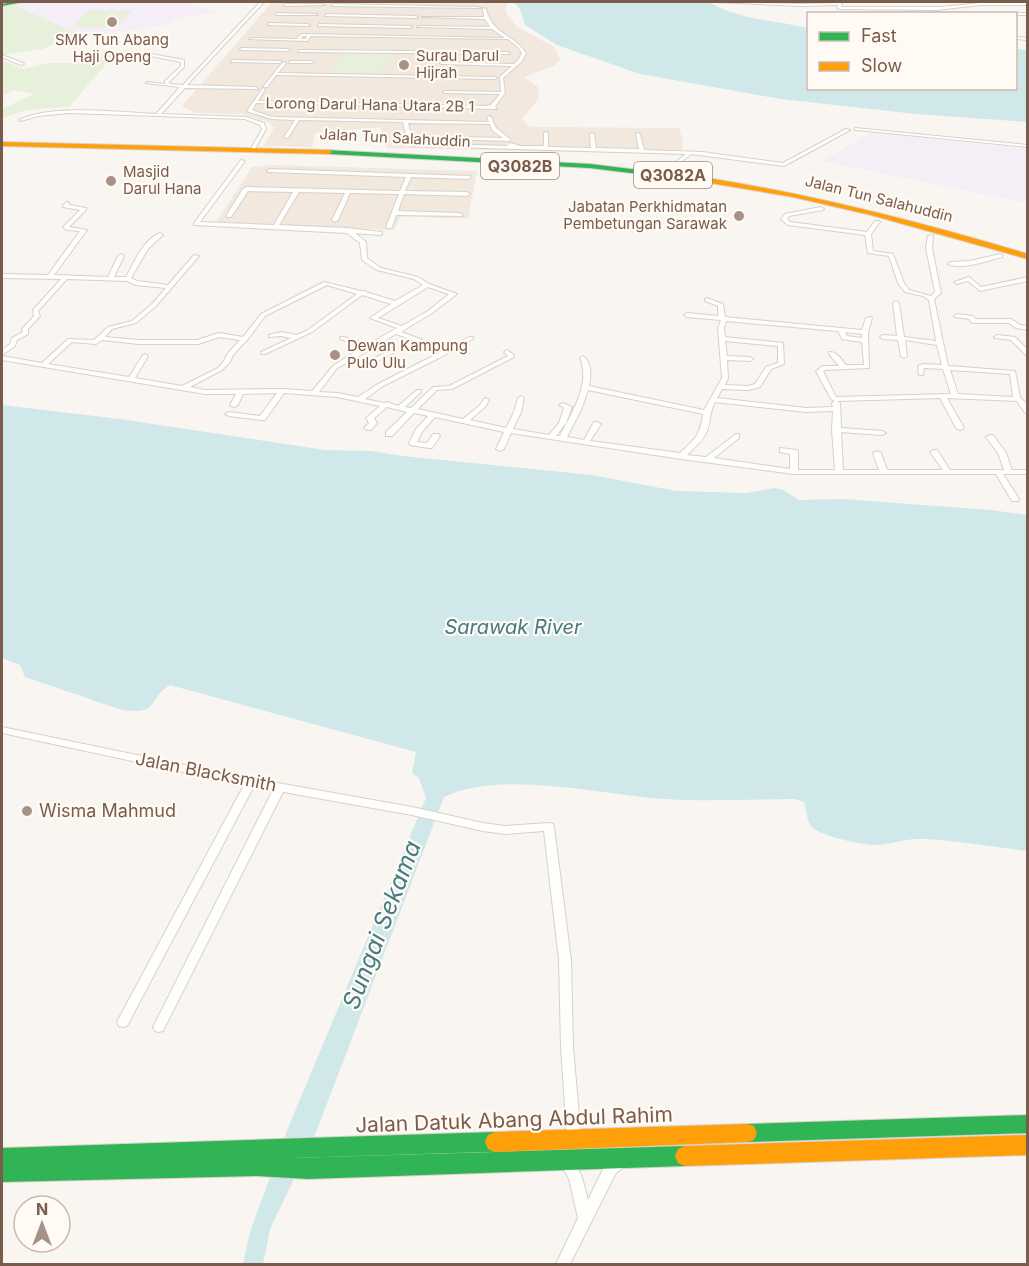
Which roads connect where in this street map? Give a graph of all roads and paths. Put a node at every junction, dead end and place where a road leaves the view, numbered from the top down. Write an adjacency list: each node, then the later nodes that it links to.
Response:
1 (13, 2): 10 (main road)
2 (20, 2): 10 (main road)
3 (262, 2): 55 (street)
4 (718, 2): 6 (street)
5 (965, 2): 16 (street)
6 (778, 3): 8 (street)
7 (1016, 3): 9 (street); 16 (street)
8 (840, 4): 15 (street)
9 (1028, 4)
10 (2, 5)
11 (285, 5): 12 (street)
12 (328, 5): 14 (street); 23 (street)
13 (484, 6): 14 (street); 25 (street)
14 (425, 7): 24 (street)
15 (899, 8): 17 (street); 18 (street)
16 (948, 8): 18 (street)
17 (907, 9): 19 (street); 20 (street)
18 (941, 9): 19 (street)
19 (934, 10): 21 (street)
20 (914, 12)
21 (930, 12)
22 (277, 14): 23 (street)
23 (321, 15): 24 (street); 27 (street)
24 (420, 17): 25 (street); 28 (street)
25 (485, 18): 29 (street)
26 (269, 24): 27 (street)
27 (313, 25): 28 (street); 32 (street)
28 (415, 27): 29 (street); 31 (street)
29 (492, 28): 34 (street)
30 (260, 34): 32 (street)
31 (410, 37): 32 (street); 34 (street)
32 (304, 38): 33 (street); 38 (street); 39 (street)
33 (251, 39)
34 (506, 39): 50 (street)
35 (461, 45): 40 (street)
36 (500, 46): 41 (street)
37 (241, 49): 38 (street)
38 (294, 51): 39 (street); 46 (street)
39 (418, 51): 40 (street)
40 (459, 52): 41 (street)
41 (498, 53): 42 (street)
42 (508, 53)
43 (152, 55): 54 (street)
44 (2, 56): 49 (street)
45 (232, 61): 46 (street)
46 (285, 62): 47 (street); 51 (street)
47 (312, 62)
48 (442, 63): 50 (street)
49 (22, 64)
50 (516, 65): 52 (street)
51 (276, 74): 52 (street); 56 (street)
52 (502, 78): 58 (street)
53 (148, 83): 54 (street)
54 (168, 85): 55 (street)
55 (184, 86): 56 (street); 60 (street)
56 (261, 88): 59 (street)
57 (445, 92): 58 (street)
58 (503, 93): 61 (street)
59 (256, 102): 61 (street, Lorong Darul Hana Utara 2B 1); 64 (street)
60 (165, 107): 62 (street); 63 (street)
61 (490, 108): 67 (street)
62 (157, 115): 63 (street); 65 (street)
63 (181, 115): 78 (street)
64 (298, 118): 66 (street); 72 (street)
65 (21, 120)
66 (405, 121): 67 (street); 71 (street)
67 (489, 123): 73 (street)
68 (546, 133): 77 (street)
69 (592, 134): 79 (street)
70 (638, 134): 80 (street)
71 (409, 137): 73 (street); 75 (street)
72 (286, 138)
73 (506, 140): 75 (street)
74 (2, 144): 78 (main road, Jalan Tun Salahuddin / Q3082A)
75 (513, 146): 77 (street)
76 (1028, 146): 81 (street)
77 (546, 148): 79 (street)
78 (252, 150): 85 (main road, Jalan Tun Salahuddin / Q3082A)
79 (594, 150): 80 (street)
80 (642, 151): 81 (street)
81 (691, 152): 85 (street)
82 (2, 156): 83 (main road, Jalan Tun Salahuddin / Q3082B)
83 (243, 161): 92 (main road, Jalan Tun Salahuddin / Q3082B); 100 (street)
84 (270, 171): 86 (street)
85 (664, 174): 92 (main road, Jalan Tun Salahuddin / Q3082A)
86 (409, 175): 87 (street); 90 (street)
87 (468, 177)
88 (297, 190): 89 (street); 97 (street); 100 (street)
89 (348, 191): 90 (street); 98 (street)
90 (401, 192): 91 (street); 95 (street)
91 (467, 194)
92 (772, 195): 94 (main road, Jalan Tun Salahuddin / Q3082B); 110 (main road, Jalan Tun Salahuddin / Q3082A)
93 (67, 204): 113 (street)
94 (821, 209): 99 (main road, Jalan Tun Salahuddin / Q3082B); 104 (street)
95 (394, 213): 96 (street); 101 (street)
96 (460, 215)
97 (229, 216)
98 (335, 220)
99 (877, 222): 104 (street); 106 (main road, Jalan Tun Salahuddin / Q3082B)
100 (276, 226): 102 (street)
101 (389, 227)
102 (347, 230): 103 (street); 119 (street)
103 (380, 233)
104 (868, 234): 122 (street)
105 (160, 235): 116 (street)
106 (931, 236): 109 (main road, Jalan Tun Salahuddin / Q3082B); 122 (street)
107 (121, 256): 115 (street)
108 (196, 256): 120 (street)
109 (1000, 256): 110 (main road, Jalan Tun Salahuddin / Q3082B); 111 (street)
110 (1026, 257)
111 (951, 264)
112 (2, 276): 113 (street)
113 (50, 277): 114 (street)
114 (66, 277): 115 (street); 152 (street)
115 (110, 278): 116 (street)
116 (128, 279): 120 (street)
117 (1028, 279): 118 (street)
118 (957, 282)
119 (427, 285): 124 (street); 130 (street)
120 (170, 287): 138 (street)
121 (363, 292): 124 (street); 135 (street); 142 (street)
122 (930, 299): 144 (street)
123 (707, 300): 128 (street)
124 (396, 303): 130 (street)
125 (896, 303): 141 (street)
126 (687, 315): 128 (street)
127 (957, 316): 131 (street)
128 (723, 318): 134 (street); 143 (street)
129 (869, 318): 134 (street)
130 (403, 328): 132 (street)
131 (1028, 328)
132 (396, 332): 145 (street); 147 (street)
133 (272, 336): 135 (street)
134 (865, 336): 161 (street)
135 (299, 337): 149 (street)
136 (883, 337): 141 (street)
137 (998, 337): 151 (street)
138 (100, 338): 142 (street); 159 (street)
139 (342, 338): 145 (street)
140 (471, 338): 147 (street)
141 (901, 338): 144 (street); 154 (street)
142 (245, 339): 166 (street)
143 (722, 339): 157 (street); 165 (street)
144 (941, 344): 160 (street)
145 (368, 346): 155 (street)
146 (393, 351): 155 (street)
147 (448, 351): 174 (street)
148 (507, 352): 184 (street)
149 (263, 353)
150 (831, 354): 161 (street)
151 (1028, 355)
152 (2, 356): 159 (street)
153 (145, 356): 163 (street)
154 (904, 356)
155 (348, 358): 170 (street)
156 (583, 358): 164 (street)
157 (724, 358): 158 (street); 165 (street)
158 (750, 359)
159 (45, 364): 163 (street)
160 (943, 366): 162 (street); 172 (street); 176 (street)
161 (843, 368): 175 (street)
162 (921, 374)
163 (130, 379): 166 (street)
164 (584, 387): 186 (street); 201 (street)
165 (721, 387): 178 (street)
166 (183, 388): 167 (street)
167 (241, 391): 168 (street); 180 (street)
168 (282, 391): 170 (street); 187 (street)
169 (418, 391): 182 (street)
170 (315, 392): 174 (street)
171 (942, 396): 172 (street); 175 (street); 192 (street)
172 (955, 396): 176 (street)
173 (520, 398): 193 (street)
174 (360, 399): 179 (street)
175 (834, 399): 183 (street)
176 (1018, 399): 185 (street)
177 (486, 400): 189 (street)
178 (712, 400): 183 (street); 186 (street)
179 (387, 404): 182 (street); 191 (street)
180 (234, 405)
181 (563, 405): 199 (street)
182 (401, 407): 184 (street)
183 (837, 409): 194 (street)
184 (413, 410): 188 (street); 196 (street)
185 (1028, 411)
186 (706, 413): 207 (street)
187 (230, 414)
188 (434, 414): 189 (street); 197 (street)
189 (465, 421): 193 (street)
190 (597, 424): 202 (street)
191 (368, 428)
192 (960, 428)
193 (509, 430): 199 (street); 203 (street)
194 (836, 430): 195 (street); 215 (street)
195 (882, 433)
196 (388, 434)
197 (436, 436)
198 (736, 436): 208 (street)
199 (551, 437): 201 (street)
200 (990, 437): 213 (street)
201 (563, 438): 202 (street)
202 (586, 442): 207 (street)
203 (500, 449)
204 (783, 450): 211 (street)
205 (934, 452): 217 (street)
206 (877, 453): 216 (street)
207 (681, 456): 208 (street)
208 (707, 460): 209 (street)
209 (730, 464): 210 (street); 211 (street)
210 (745, 471)
211 (794, 472): 215 (street)
212 (998, 472): 213 (street); 217 (street); 218 (street)
213 (1009, 472): 214 (street)
214 (1028, 472)
215 (839, 473): 216 (street)
216 (884, 473): 217 (street)
217 (949, 473)
218 (1015, 499)
219 (2, 730): 220 (street, Jalan Blacksmith)
220 (251, 782): 221 (street, Jalan Blacksmith); 222 (street)
221 (280, 787): 223 (street); 226 (street, Jalan Blacksmith)
222 (123, 1022)
223 (159, 1027)
224 (1025, 1125): 225 (main road, Jalan Datuk Abang Abdul Rahim)
225 (671, 1135): 226 (main road, Jalan Datuk Abang Abdul Rahim); 228 (main road)
226 (574, 1138): 229 (main road, Jalan Datuk Abang Abdul Rahim)
227 (1028, 1144): 228 (main road)
228 (674, 1156): 230 (main road)
229 (2, 1158)
230 (624, 1159): 231 (main road); 233 (street)
231 (566, 1160): 232 (main road); 233 (street)
232 (2, 1172)
233 (585, 1217): 234 (street)
234 (564, 1264)

